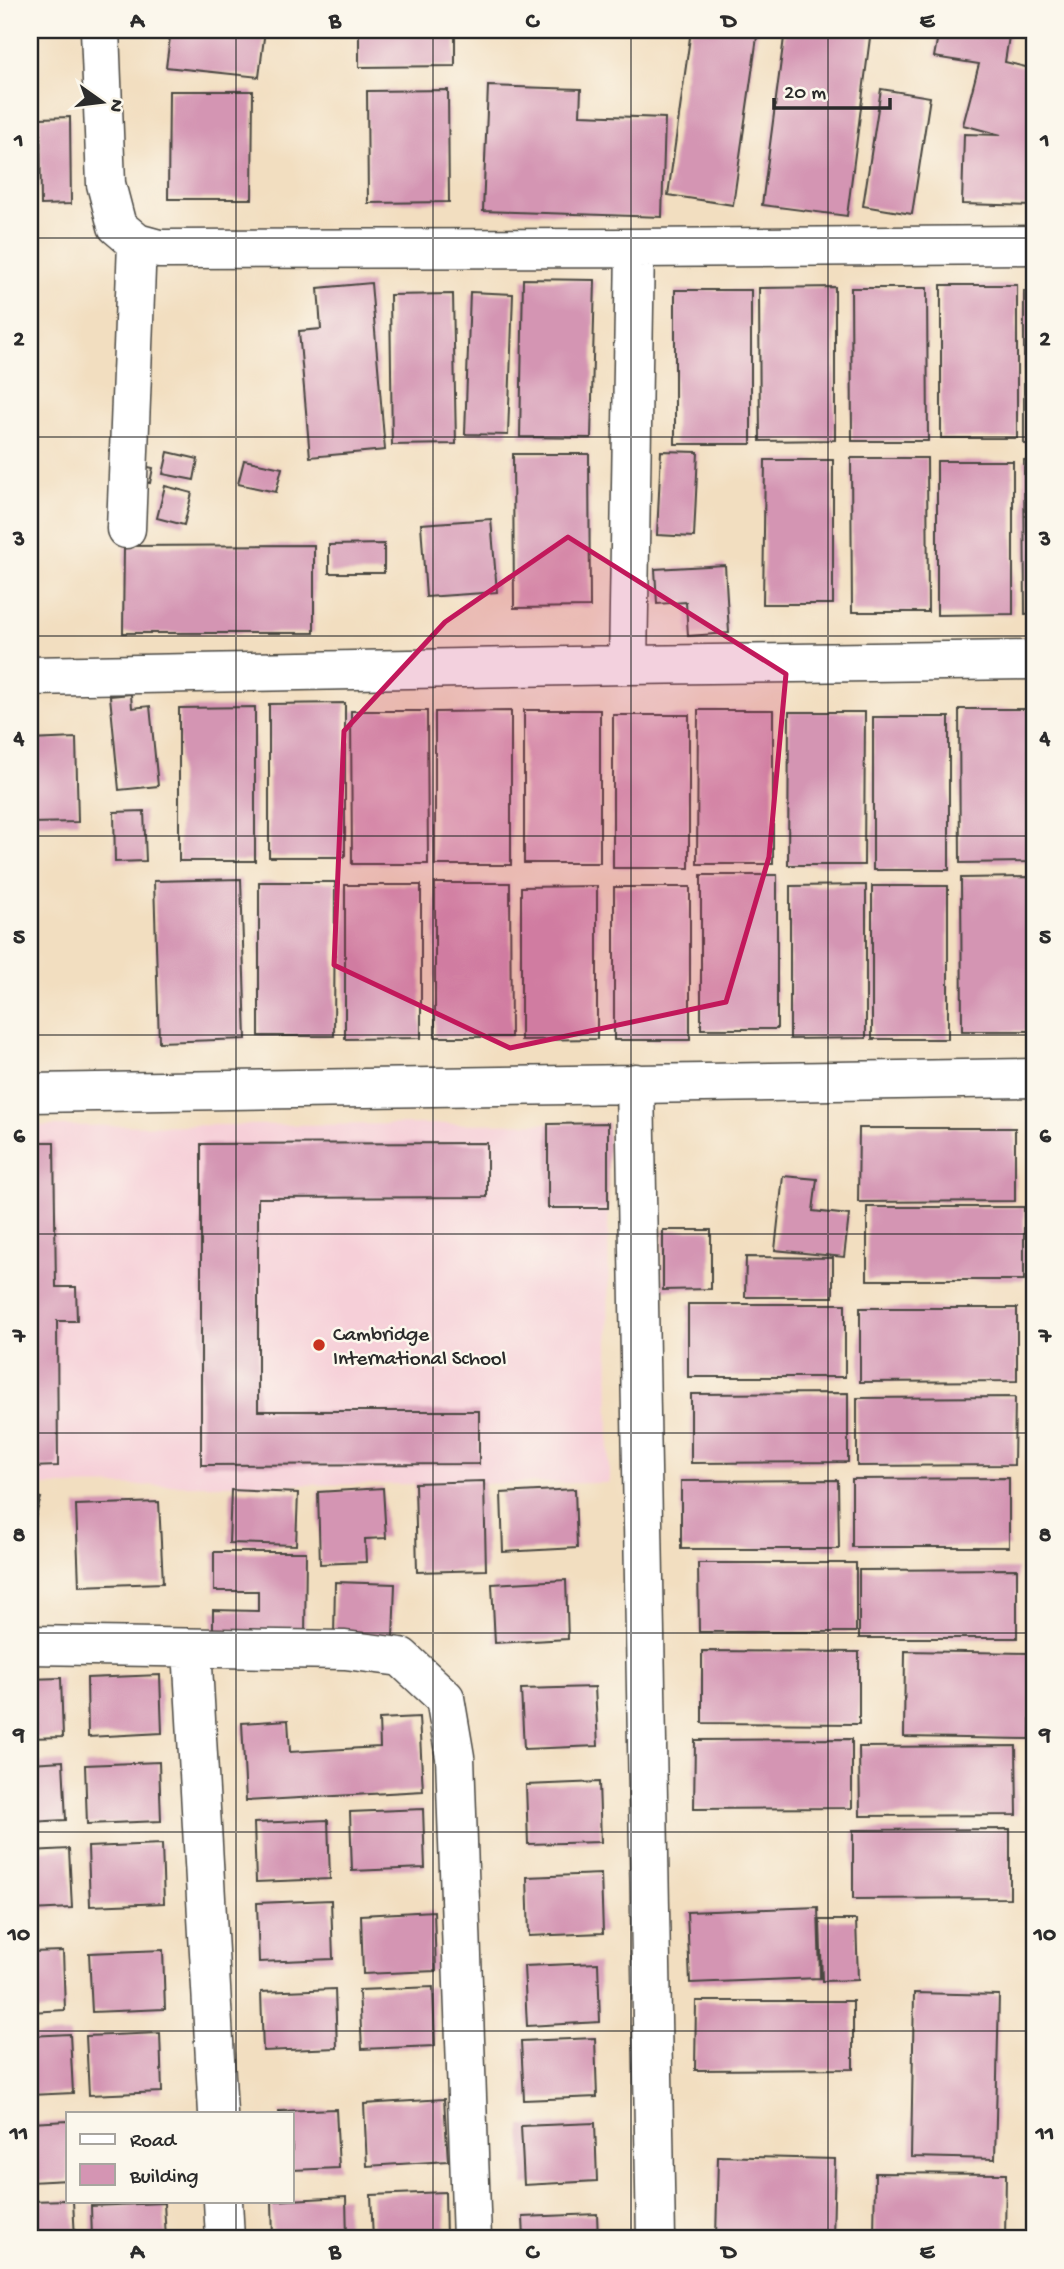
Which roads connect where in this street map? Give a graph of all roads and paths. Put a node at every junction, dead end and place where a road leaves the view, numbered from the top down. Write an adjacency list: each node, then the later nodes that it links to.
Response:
1 (100, 30): 2 (street)
2 (137, 243): 4 (street); 5 (street)
3 (1034, 245): 4 (street)
4 (635, 248): 7 (street)
5 (126, 528)
6 (1034, 660): 7 (street)
7 (628, 665): 8 (street)
8 (30, 677)
9 (1034, 1078): 10 (street)
10 (635, 1083): 11 (street); 18 (street)
11 (30, 1093)
12 (30, 1645): 13 (street)
13 (192, 1648): 14 (street); 17 (street)
14 (218, 2112)
15 (223, 2202): 16 (street)
16 (225, 2239)
17 (472, 2239)
18 (656, 2239)

